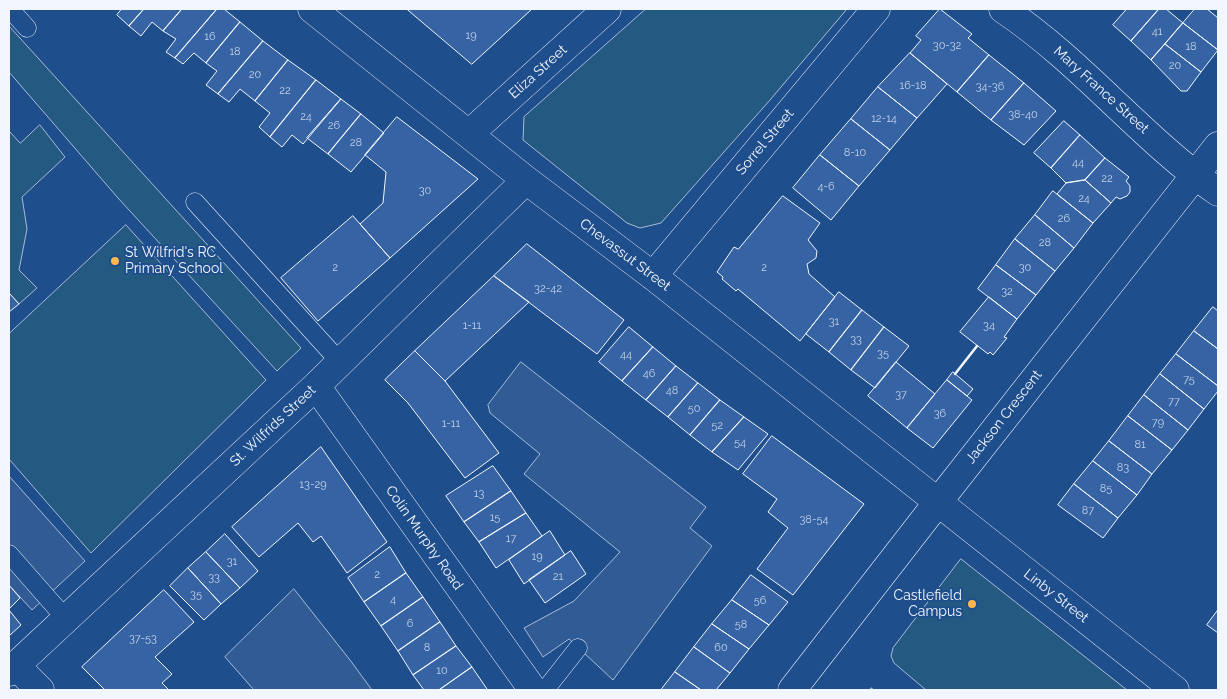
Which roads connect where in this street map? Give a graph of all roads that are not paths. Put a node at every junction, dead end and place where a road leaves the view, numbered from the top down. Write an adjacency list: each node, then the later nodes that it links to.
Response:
1 (10, 9): 6 (lane)
2 (312, 9): 7 (street, Chevassut Street)
3 (607, 9): 7 (street, Eliza Street)
4 (876, 9): 13 (street, Sorrel Street)
5 (1004, 9): 9 (street, Mary France Street)
6 (27, 28)
7 (469, 134): 10 (street, Chevassut Street)
8 (1218, 146): 9 (street, Jackson Crescent)
9 (1195, 176): 11 (street, Mary France Street); 16 (street, Jackson Crescent)
10 (526, 180): 13 (street, Chevassut Street); 14 (street, St. Wilfrids Street)
11 (1218, 192)
12 (195, 202): 14 (lane)
13 (653, 276): 16 (street, Chevassut Street)
14 (340, 362): 15 (street, St. Wilfrids Street)
15 (316, 386): 18 (street, St. Wilfrids Street); 22 (street, Colin Murphy Road)
16 (938, 502): 24 (street, Jackson Crescent); 25 (street, Linby Street)
17 (9, 554): 18 (lane)
18 (66, 619): 20 (street, St. Wilfrids Street)
19 (578, 648): 23 (lane)
20 (12, 669): 21 (street)
21 (40, 690)
22 (533, 690)
23 (545, 690)
24 (792, 690)
25 (1175, 690)

